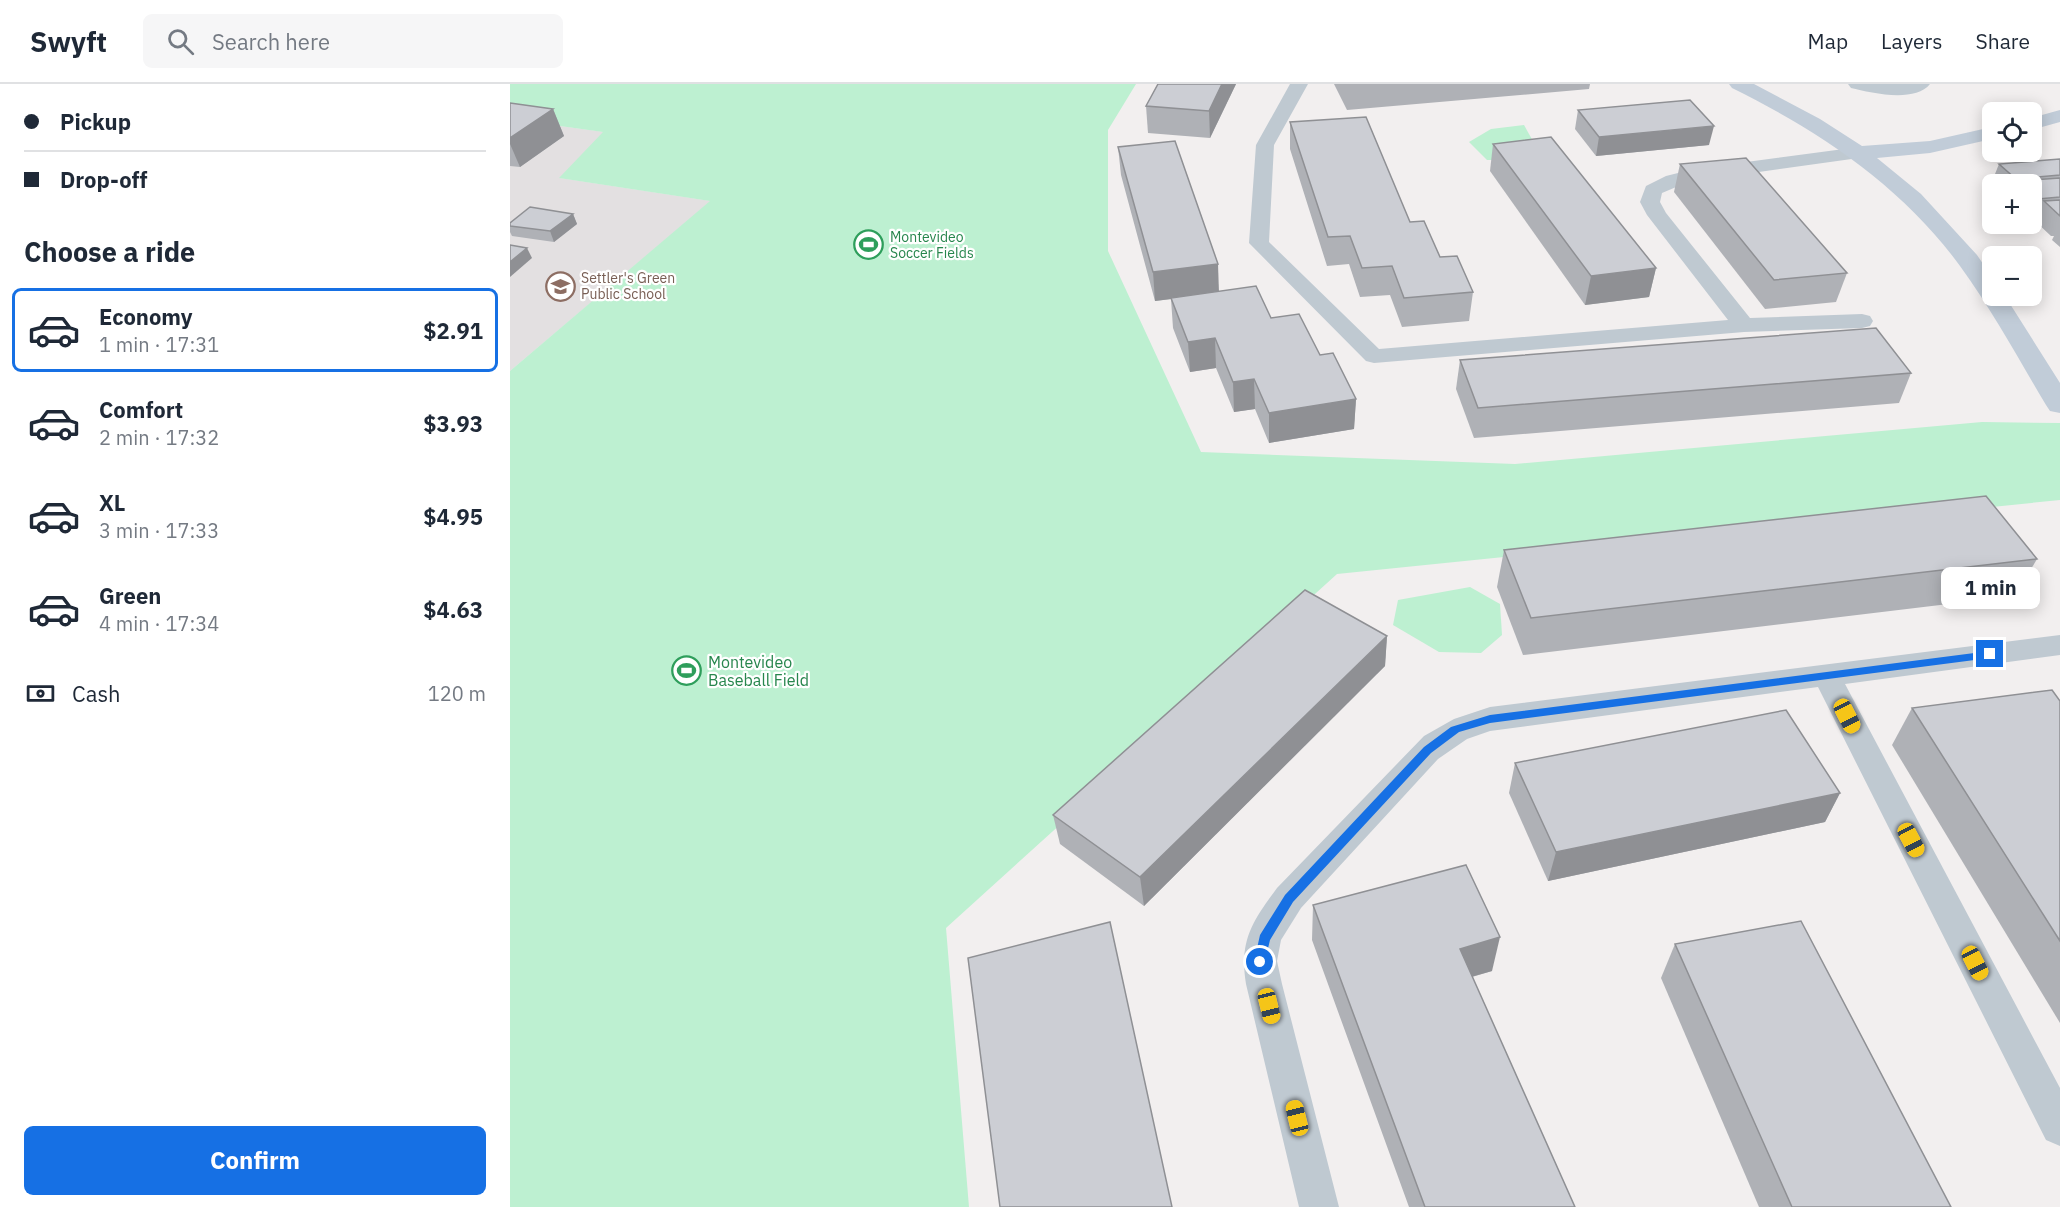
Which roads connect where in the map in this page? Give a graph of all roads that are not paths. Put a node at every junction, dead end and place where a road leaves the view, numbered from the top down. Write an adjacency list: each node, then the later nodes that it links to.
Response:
1 (1299, 84): 12 (lane)
2 (1739, 84): 8 (street)
3 (1857, 84): 4 (lane)
4 (1921, 84)
5 (2060, 116): 6 (street)
6 (2042, 121)
7 (1982, 135): 8 (street)
8 (1859, 153): 9 (street); 12 (lane)
9 (1982, 279)
10 (1999, 306): 13 (street)
11 (1862, 321): 12 (lane)
12 (1744, 325)
13 (2060, 405)
14 (2060, 645): 15 (lane)
15 (1826, 675): 16 (lane); 17 (lane)
16 (2060, 1127)
17 (1319, 1207)

